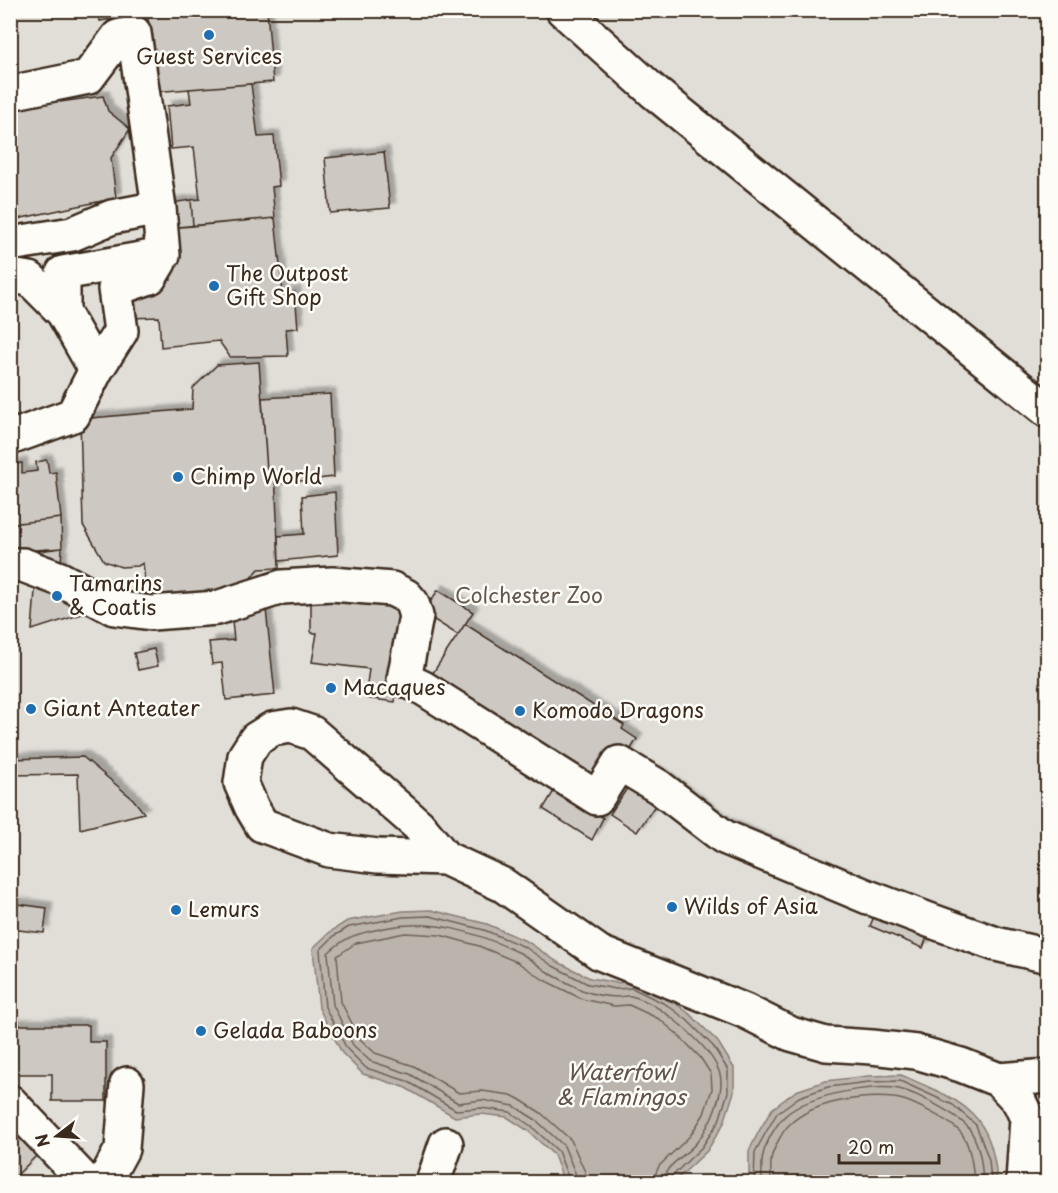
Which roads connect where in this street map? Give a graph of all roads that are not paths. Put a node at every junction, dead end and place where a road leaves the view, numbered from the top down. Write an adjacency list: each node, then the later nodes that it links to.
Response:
1 (563, 10): 10 (street)
2 (12, 85): 3 (street)
3 (159, 207): 4 (street); 5 (street)
4 (29, 244): 6 (street)
5 (164, 255): 6 (street); 9 (street)
6 (63, 273): 8 (street)
7 (10, 276): 8 (street)
8 (63, 312): 9 (street)
9 (96, 369): 11 (street)
10 (1047, 411)
11 (10, 438)
12 (10, 565): 14 (street)
13 (445, 858): 13 (street); 16 (street)
14 (1047, 956)
15 (1047, 1076): 16 (street)
16 (999, 1080): 24 (street)
17 (127, 1084): 22 (street)
18 (10, 1102): 21 (street)
19 (1047, 1125): 24 (street)
20 (446, 1144): 23 (street)
21 (86, 1182)
22 (104, 1182)
23 (433, 1182)
24 (1024, 1182)

